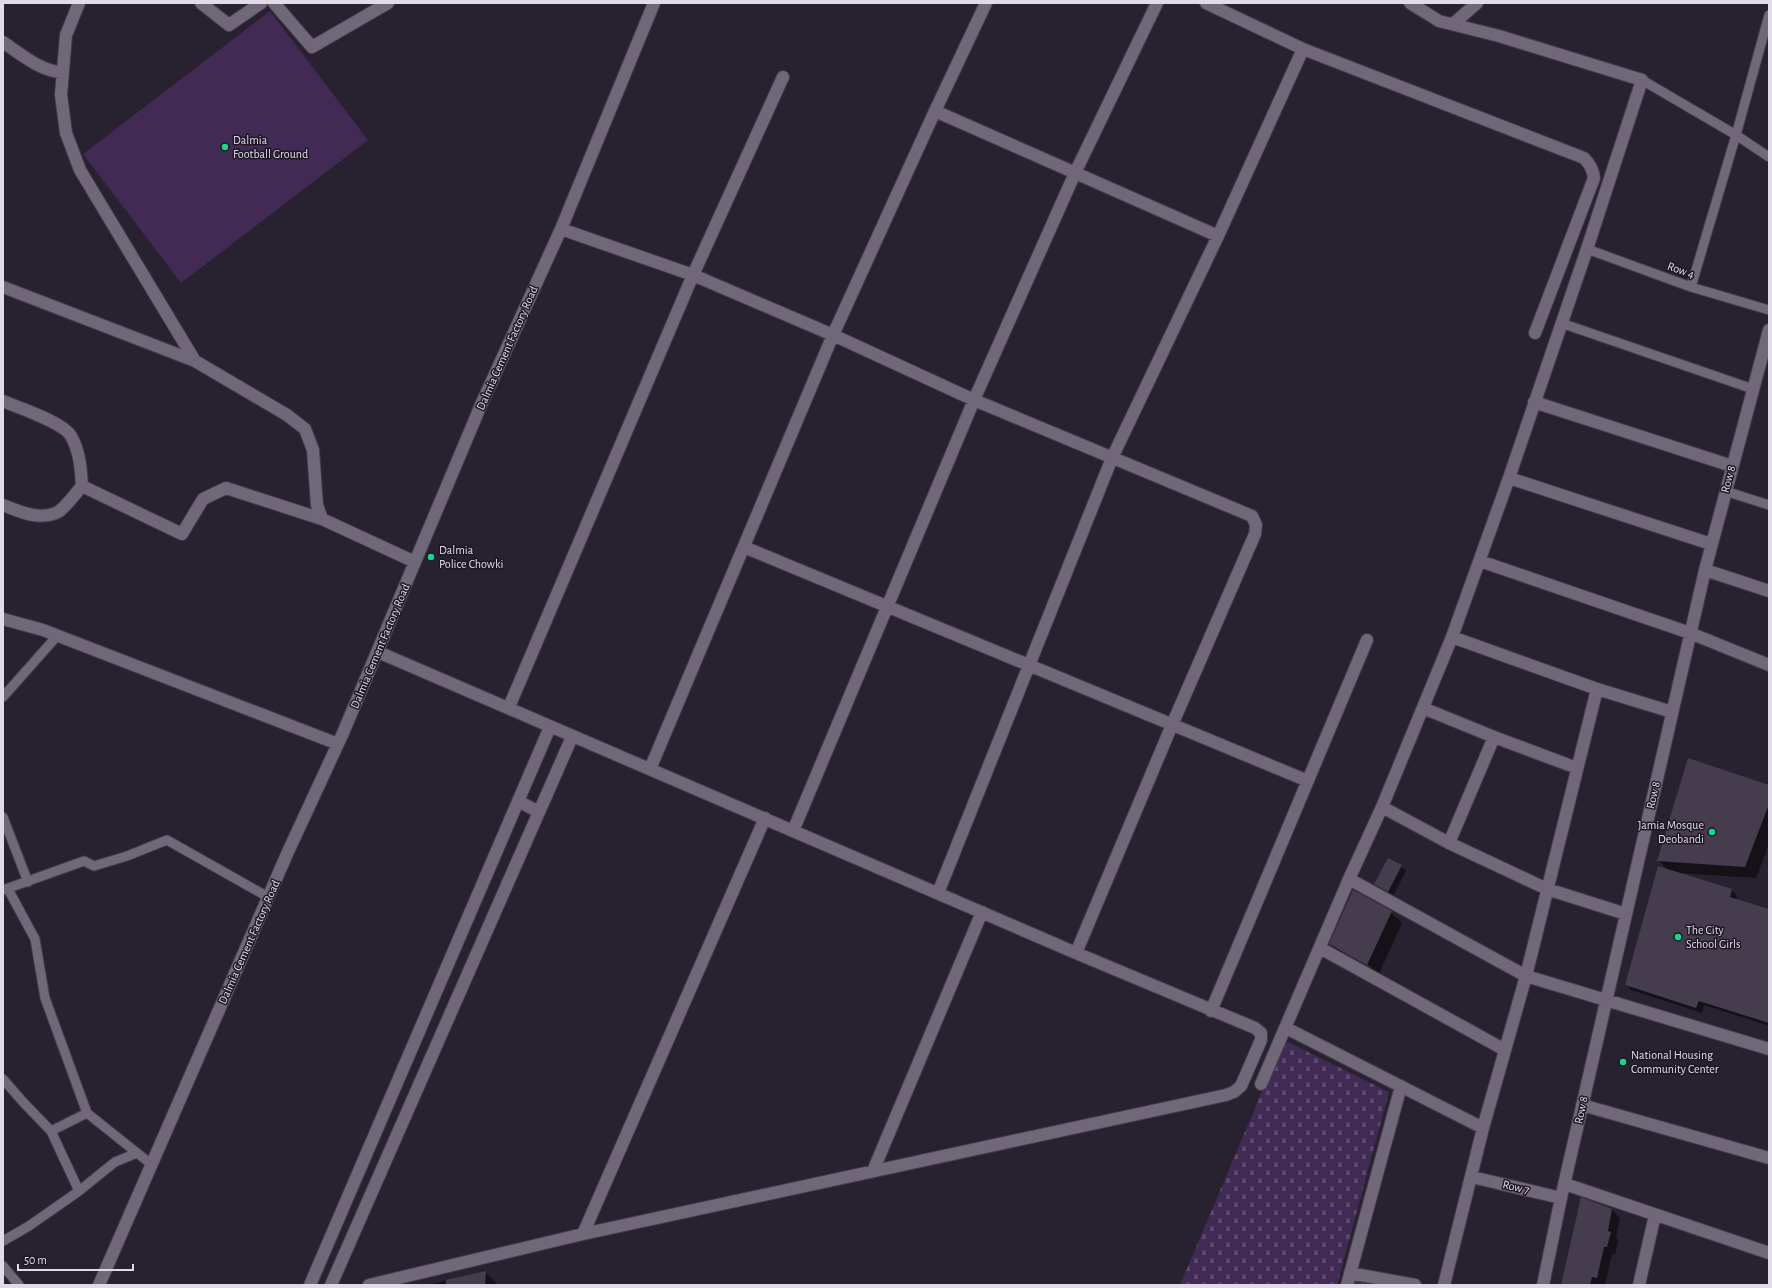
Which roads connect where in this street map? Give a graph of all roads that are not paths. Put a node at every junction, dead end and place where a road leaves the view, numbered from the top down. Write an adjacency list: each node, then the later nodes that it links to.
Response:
1 (79, 3): 16 (street)
2 (201, 3): 3 (street)
3 (261, 3)
4 (274, 3): 5 (street)
5 (387, 3)
6 (654, 3): 23 (street, Dalmia Cement Factory Road)
7 (986, 3): 19 (street)
8 (1157, 3): 22 (street)
9 (1206, 3): 15 (street)
10 (1477, 3): 13 (street)
11 (1416, 5): 13 (street)
12 (1769, 15): 20 (lane)
13 (1453, 24): 18 (street)
14 (3, 42): 16 (street)
15 (1303, 49): 24 (street); 32 (street)
16 (63, 72): 34 (street)
17 (783, 77): 26 (street)
18 (1642, 80): 20 (lane); 25 (street)
19 (935, 111): 22 (street); 33 (street)
20 (1736, 135): 21 (lane); 28 (lane)
21 (1769, 157)
22 (1075, 173): 24 (street); 37 (street)
23 (561, 229): 26 (street); 51 (street, Dalmia Cement Factory Road)
24 (1218, 236): 40 (street)
25 (1587, 249): 28 (lane, Row 4); 30 (street)
26 (693, 275): 33 (street); 65 (street)
27 (3, 287): 34 (street)
28 (1691, 287): 29 (lane, Row 4)
29 (1769, 310)
30 (1561, 323): 36 (lane); 39 (street)
31 (1769, 330): 35 (street, Row 8)
32 (1534, 332)
33 (833, 335): 37 (street); 49 (street)
34 (195, 361): 47 (street)
35 (1764, 364): 36 (street, Row 8)
36 (1753, 390): 41 (street, Row 8)
37 (974, 400): 40 (street); 54 (street)
38 (3, 401): 43 (street)
39 (1534, 402): 41 (street); 42 (street)
40 (1112, 458): 62 (street); 68 (street)
41 (1732, 466): 44 (street, Row 8)
42 (1509, 478): 48 (street); 50 (street)
43 (82, 486): 45 (street); 47 (street)
44 (1725, 491): 46 (lane); 48 (street, Row 8)
45 (3, 505)
46 (1769, 505)
47 (322, 519): 51 (street)
48 (1711, 544): 52 (street, Row 8)
49 (744, 547): 54 (street); 74 (street)
50 (1480, 561): 56 (street); 58 (street)
51 (415, 562): 60 (street, Dalmia Cement Factory Road)
52 (1704, 570): 53 (street); 56 (street, Row 8)
53 (1769, 591)
54 (887, 607): 62 (street); 81 (street)
55 (3, 618): 57 (street)
56 (1690, 633): 61 (street); 67 (street, Row 8)
57 (57, 636): 64 (lane); 72 (street)
58 (1452, 637): 63 (street); 66 (street)
59 (1366, 640): 75 (street)
60 (378, 652): 65 (street); 72 (street, Dalmia Cement Factory Road)
61 (1769, 665)
62 (1029, 666): 68 (street); 87 (street)
63 (1596, 689): 67 (street); 73 (street)
64 (3, 697)
65 (509, 707): 69 (street)
66 (1423, 708): 71 (street); 77 (street)
67 (1672, 712): 90 (street, Row 8)
68 (1172, 725): 75 (street); 92 (street)
69 (550, 727): 70 (street); 76 (street)
70 (572, 737): 74 (street); 78 (street)
71 (1494, 737): 73 (street); 82 (street)
72 (338, 744): 88 (street, Dalmia Cement Factory Road)
73 (1577, 768): 86 (street)
74 (650, 769): 80 (street)
75 (1308, 781): 95 (street)
76 (518, 801): 78 (street); 122 (street)
77 (1382, 807): 82 (street); 83 (street)
78 (539, 812): 123 (street)
79 (3, 817): 84 (lane)
80 (765, 818): 81 (street); 115 (street)
81 (793, 831): 87 (street)
82 (1449, 843): 86 (street)
83 (1349, 879): 91 (street); 93 (street)
84 (28, 882): 85 (lane); 88 (lane)
85 (6, 889): 103 (lane)
86 (1547, 889): 90 (street); 93 (street)
87 (938, 893): 89 (street)
88 (268, 897): 108 (street, Dalmia Cement Factory Road)
89 (982, 912): 92 (street); 109 (street)
90 (1626, 914): 94 (street, Row 8)
91 (1320, 948): 96 (street); 98 (street)
92 (1076, 953): 95 (street)
93 (1526, 976): 94 (street); 98 (street)
94 (1606, 999): 97 (street); 102 (street, Row 8)
95 (1211, 1011): 109 (street)
96 (1286, 1028): 100 (street); 101 (street)
97 (1769, 1049)
98 (1505, 1050): 104 (street)
99 (3, 1079): 105 (lane)
100 (1261, 1084)
101 (1401, 1086): 104 (street); 119 (street)
102 (1582, 1105): 107 (street); 111 (street, Row 8)
103 (87, 1113): 105 (lane); 106 (lane)
104 (1483, 1128): 110 (street)
105 (51, 1131): 112 (lane)
106 (137, 1153): 108 (lane); 112 (lane)
107 (1769, 1158)
108 (151, 1164): 121 (street, Dalmia Cement Factory Road)
109 (873, 1171): 115 (street)
110 (1472, 1177): 113 (street, Row 7); 126 (street)
111 (1565, 1184): 113 (street, Row 8); 114 (street)
112 (79, 1191): 116 (lane)
113 (1561, 1198): 127 (street, Row 8)
114 (1655, 1214): 117 (street); 128 (street)
115 (583, 1234): 124 (street)
116 (3, 1241)
117 (1769, 1253)
118 (3, 1266): 120 (lane)
119 (1349, 1279): 125 (street)
120 (19, 1285)
121 (99, 1285)
122 (310, 1285)
123 (331, 1285)
124 (369, 1285)
125 (1415, 1285)
126 (1444, 1285)
127 (1543, 1285)
128 (1639, 1285)

